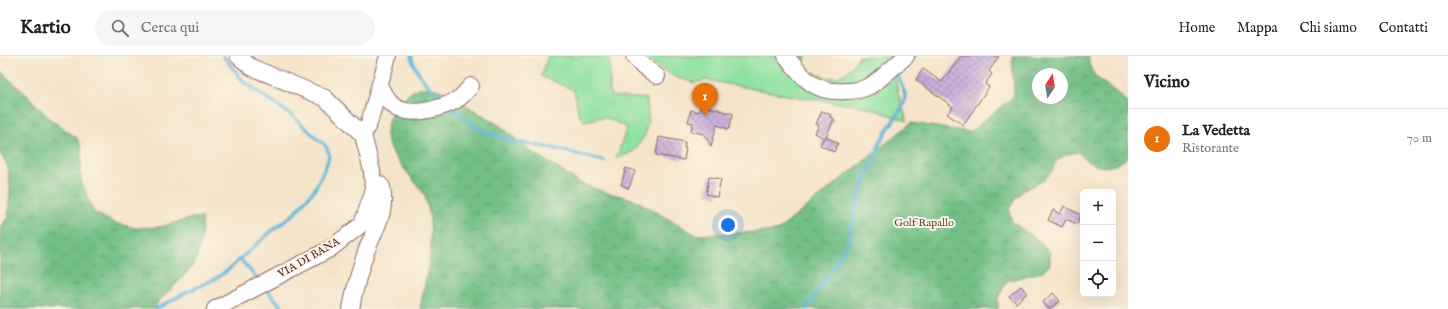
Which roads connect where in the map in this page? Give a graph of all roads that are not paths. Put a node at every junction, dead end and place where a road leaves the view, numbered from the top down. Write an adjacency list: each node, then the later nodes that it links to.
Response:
1 (238, 56): 9 (street)
2 (388, 56): 7 (street)
3 (634, 56): 6 (street)
4 (786, 56): 5 (street)
5 (906, 56)
6 (657, 76)
7 (380, 86): 8 (street); 9 (street)
8 (471, 86)
9 (363, 135): 10 (street, VIA DI BANA)
10 (373, 182): 11 (street, VIA DI BANA); 12 (street)
11 (215, 309)
12 (351, 309)

